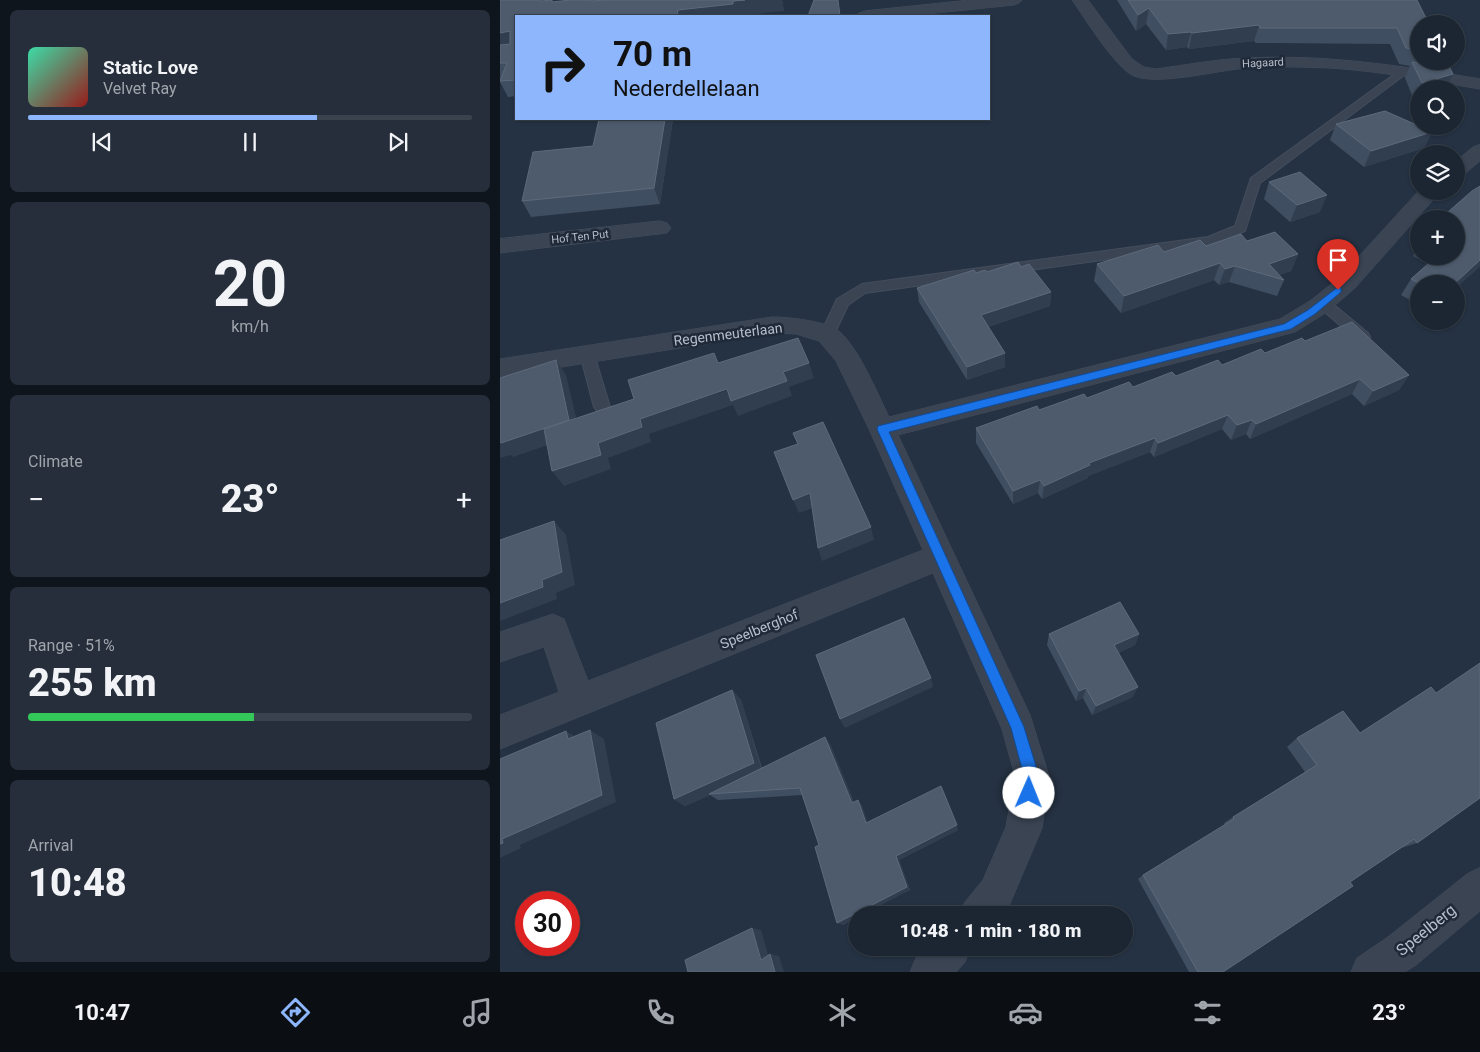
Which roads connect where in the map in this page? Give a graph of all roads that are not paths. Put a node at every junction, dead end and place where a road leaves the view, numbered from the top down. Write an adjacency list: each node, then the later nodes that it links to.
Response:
1 (1014, 0): 3 (street)
2 (1080, 0): 4 (street, Hagaard)
3 (874, 15)
4 (1403, 71): 5 (street, Hagaard); 12 (lane)
5 (1480, 84)
6 (1480, 151): 7 (street)
7 (1465, 164)
8 (1420, 200): 11 (street)
9 (660, 228): 10 (street, Hof Ten Put)
10 (500, 246)
11 (1323, 303): 13 (lane); 17 (street)
12 (827, 335): 14 (street, Regenmeuterlaan); 17 (street)
13 (1374, 346)
14 (587, 354): 15 (street, Regenmeuterlaan); 16 (lane)
15 (500, 368)
16 (602, 407)
17 (882, 429): 18 (street)
18 (939, 556): 20 (street, Speelberghof); 23 (street)
19 (500, 647): 20 (street)
20 (579, 701): 21 (street, Speelberghof)
21 (500, 732)
22 (1480, 887): 26 (street, Speelberg)
23 (985, 906)
24 (944, 956): 25 (street)
25 (930, 972)
26 (1371, 972)

